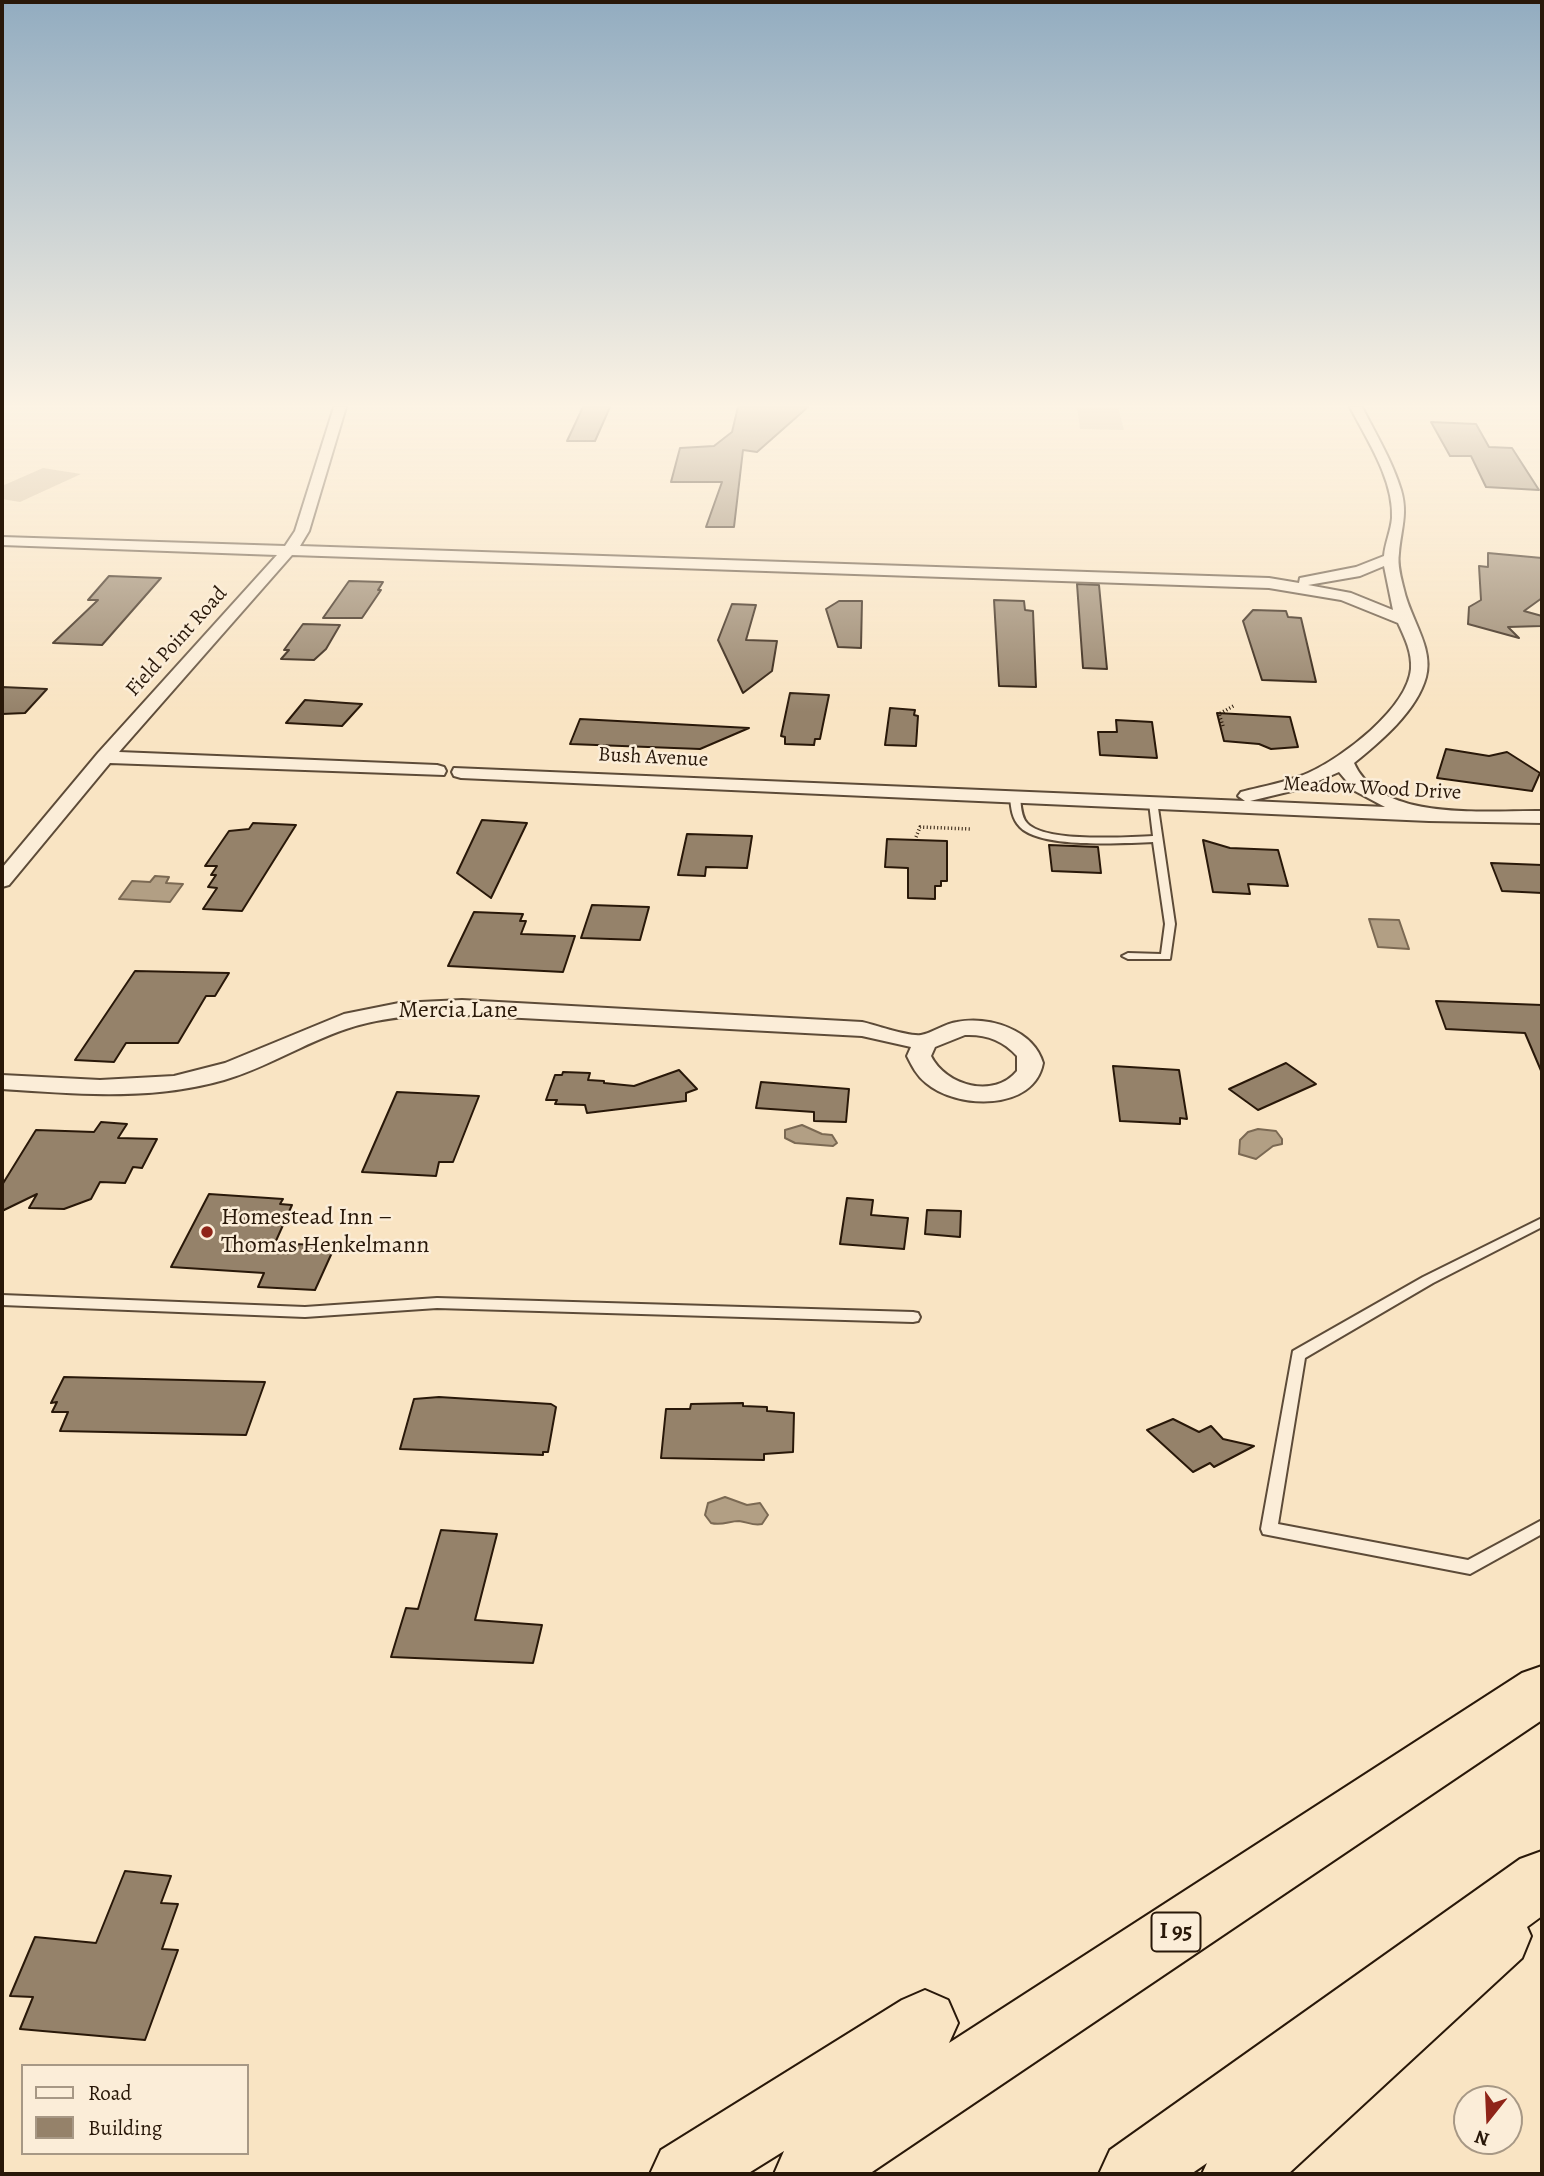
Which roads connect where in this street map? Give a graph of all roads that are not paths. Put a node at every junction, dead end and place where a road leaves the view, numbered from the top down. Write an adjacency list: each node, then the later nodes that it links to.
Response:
1 (309, 509): 4 (street, Field Point Road)
2 (1398, 509): 5 (street)
3 (2, 541): 4 (street)
4 (288, 551): 6 (street); 8 (street, Field Point Road)
5 (1391, 558): 6 (street); 7 (street)
6 (1269, 583): 7 (street)
7 (1404, 620): 9 (street)
8 (105, 757): 10 (street, Bush Avenue); 18 (street, Field Point Road)
9 (1345, 763): 14 (street); 15 (street)
10 (437, 771): 11 (lane, Bush Avenue)
11 (461, 772): 12 (street, Bush Avenue)
12 (1015, 797): 13 (street, Bush Avenue); 17 (lane)
13 (1154, 803): 14 (street, Bush Avenue); 17 (lane)
14 (1199, 805): 15 (street, Meadow Wood Drive)
15 (1429, 815): 16 (street, Meadow Wood Drive)
16 (1542, 817)
17 (1158, 839): 19 (lane)
18 (2, 881)
19 (1128, 956)
20 (925, 1043): 21 (street, Mercia Lane)
21 (2, 1082)
22 (1542, 1222): 25 (lane)
23 (2, 1300): 24 (lane)
24 (913, 1317)
25 (1542, 1526)
26 (1542, 1690): 31 (highway, I 95)
27 (1542, 1880): 32 (highway)
28 (1542, 1898): 33 (highway)
29 (925, 2023): 30 (highway)
30 (685, 2174)
31 (809, 2174)
32 (1134, 2174)
33 (1237, 2174)

